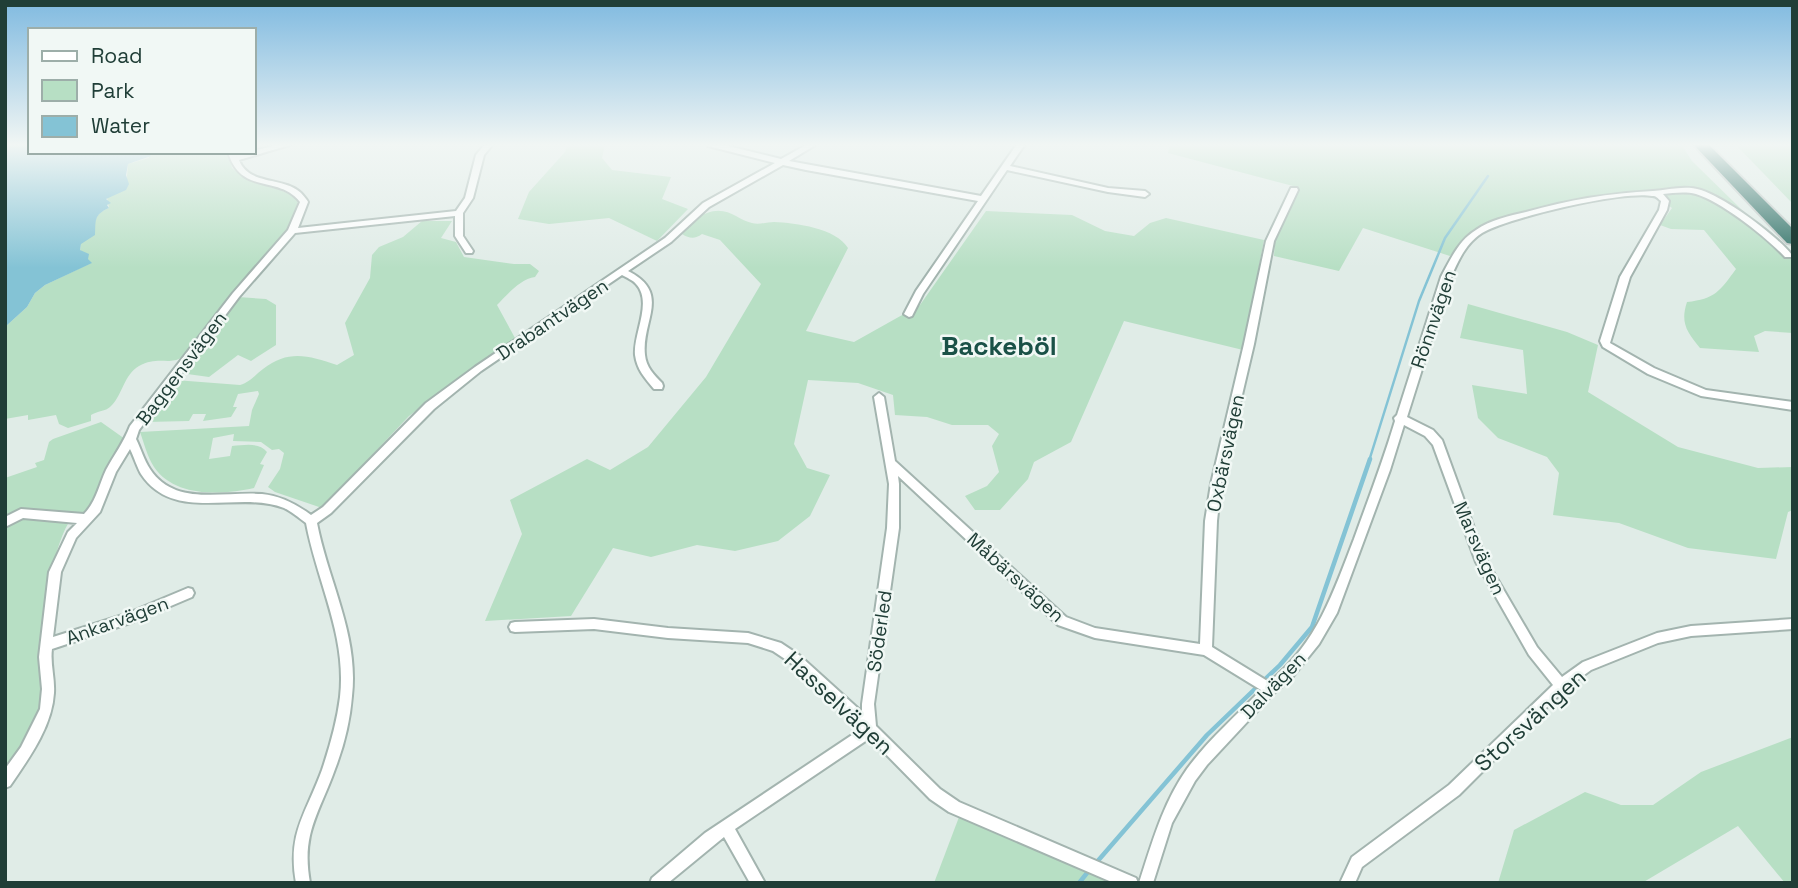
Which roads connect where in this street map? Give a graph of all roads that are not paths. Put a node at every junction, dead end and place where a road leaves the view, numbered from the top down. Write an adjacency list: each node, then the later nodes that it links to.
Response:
1 (277, 185): 15 (street, Baggensvägen)
2 (472, 185): 13 (street)
3 (740, 185): 19 (street, Drabantvägen)
4 (908, 185): 12 (street)
5 (992, 185): 12 (street)
6 (1091, 185): 10 (street)
7 (1741, 185): 16 (highway)
8 (1759, 185): 14 (highway)
9 (1294, 190): 35 (street, Oxbärsvägen)
10 (1145, 194)
11 (1659, 195): 18 (street, Rönnvägen); 23 (street); 24 (street, Rönnvägen)
12 (982, 199): 20 (street)
13 (459, 214): 15 (street); 17 (street)
14 (1793, 220)
15 (292, 231): 26 (street, Baggensvägen)
16 (1793, 239)
17 (469, 251)
18 (1788, 255)
19 (621, 271): 21 (street); 29 (street, Drabantvägen)
20 (909, 314)
21 (658, 386)
22 (879, 397): 27 (street, Söderled)
23 (1793, 406)
24 (1399, 418): 25 (street, Rönnvägen); 36 (street, Marsvägen)
25 (1394, 435): 37 (street, Dalvägen)
26 (131, 439): 28 (street, Ankarvägen); 29 (street, Baggensvägen)
27 (891, 463): 35 (street, Måbärsvägen); 38 (street, Söderled)
28 (88, 519): 30 (street); 34 (street, Ankarvägen)
29 (311, 521): 41 (street)
30 (5, 523)
31 (188, 593): 34 (street, Ankarvägen)
32 (1793, 624): 36 (street, Storsvängen)
33 (515, 627): 38 (street, Hasselvägen)
34 (47, 645): 39 (street, Ankarvägen)
35 (1206, 650): 37 (street)
36 (1561, 685): 46 (street, Storsvängen)
37 (1270, 689): 45 (street, Dalvägen)
38 (870, 731): 40 (street); 44 (street, Hasselvägen)
39 (5, 780)
40 (726, 827): 42 (street); 43 (street)
41 (303, 883)
42 (657, 883)
43 (758, 883)
44 (1131, 883)
45 (1146, 883)
46 (1347, 883)

